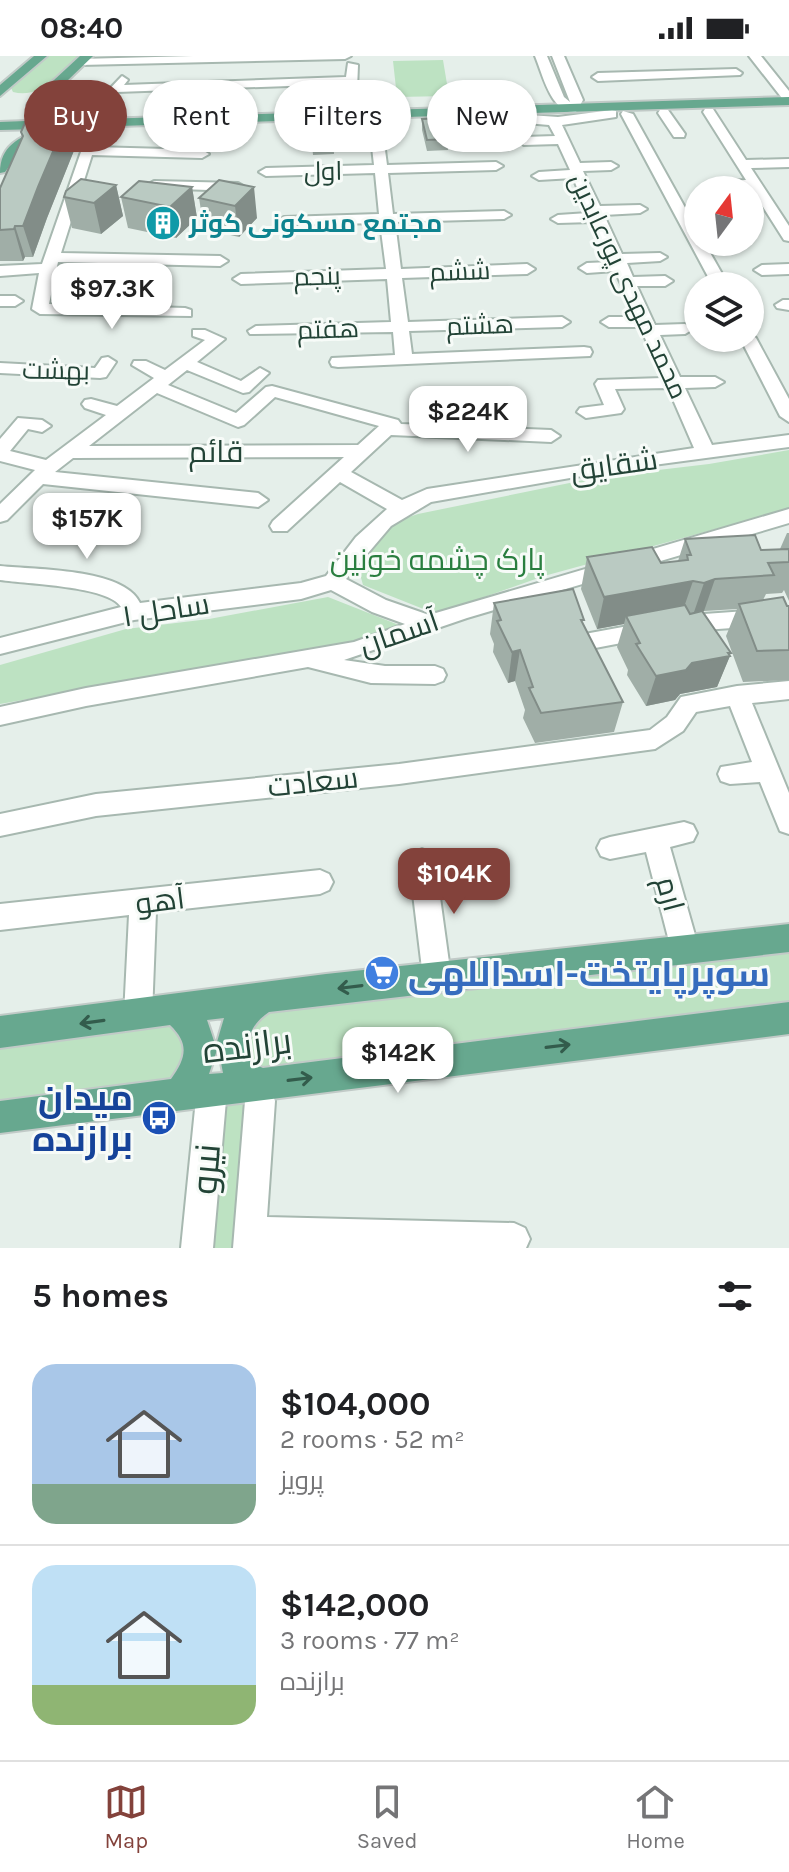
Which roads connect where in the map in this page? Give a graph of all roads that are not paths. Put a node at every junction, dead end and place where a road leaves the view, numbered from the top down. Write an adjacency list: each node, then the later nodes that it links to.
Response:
1 (41, 56): 17 (main road)
2 (345, 56): 9 (street)
3 (352, 56): 15 (street)
4 (541, 56): 22 (street)
5 (558, 56): 22 (street)
6 (755, 56): 20 (street)
7 (772, 56): 11 (street)
8 (84, 59): 9 (street); 13 (main road)
9 (139, 61): 14 (street)
10 (736, 73): 12 (street)
11 (787, 75)
12 (598, 77)
13 (60, 80)
14 (122, 80)
15 (352, 80)
16 (274, 83): 18 (street)
17 (1, 89): 19 (main road)
18 (127, 89)
19 (24, 96)
20 (788, 96): 22 (main road)
21 (789, 109): 23 (main road)
22 (573, 112): 25 (main road); 26 (main road); 27 (main road)
23 (709, 112): 24 (main road); 44 (street)
24 (664, 113): 27 (main road); 35 (street)
25 (411, 114)
26 (537, 114)
27 (620, 114): 29 (street); 75 (street)
28 (537, 118): 29 (street)
29 (553, 119): 36 (street, محمد مهدی پورعابدین)
30 (274, 121): 32 (main road)
31 (143, 122): 33 (main road)
32 (127, 123)
33 (0, 126): 34 (main road)
34 (24, 126)
35 (679, 134)
36 (562, 140): 37 (street); 49 (street, محمد مهدی پورعابدین)
37 (537, 141)
38 (6, 146): 47 (main road)
39 (87, 152): 69 (street)
40 (125, 152): 42 (street)
41 (379, 152): 48 (street)
42 (202, 154)
43 (789, 163): 44 (street)
44 (742, 164): 52 (street)
45 (496, 166): 48 (street, اول)
46 (611, 166): 49 (street)
47 (0, 169)
48 (381, 170): 50 (street, اول); 62 (street)
49 (576, 171): 51 (street); 59 (street, محمد مهدی پورعابدین)
50 (266, 172)
51 (539, 176)
52 (749, 176)
53 (149, 185): 54 (street)
54 (185, 186): 55 (street); 57 (street)
55 (238, 187)
56 (764, 197): 61 (street)
57 (184, 206)
58 (640, 209): 59 (street)
59 (595, 214): 63 (street); 68 (street, محمد مهدی پورعابدین)
60 (504, 215): 62 (street)
61 (778, 215): 65 (street)
62 (386, 217): 64 (street); 76 (street)
63 (558, 219)
64 (284, 221)
65 (789, 237)
66 (660, 257): 68 (street)
67 (220, 261): 69 (street)
68 (616, 262): 70 (street); 79 (street, محمد مهدی پورعابدین)
69 (50, 263): 74 (street); 80 (street)
70 (587, 268)
71 (527, 269): 76 (street, ششم)
72 (789, 269): 73 (street)
73 (762, 270)
74 (0, 271)
75 (713, 272)
76 (392, 274): 77 (street, پنجم); 84 (street)
77 (241, 279)
78 (665, 281): 79 (street)
79 (626, 282): 83 (street, محمد مهدی پورعابدین)
80 (185, 313)
81 (562, 322): 84 (street, هشتم)
82 (609, 322): 83 (street)
83 (646, 326): 85 (street); 98 (street, محمد مهدی پورعابدین)
84 (399, 327): 86 (street, هفتم); 90 (street)
85 (684, 329)
86 (256, 331)
87 (199, 333): 93 (street)
88 (584, 352): 90 (street)
89 (755, 352): 105 (street)
90 (404, 359): 92 (street)
91 (108, 362): 95 (street, بهشت)
92 (338, 362)
93 (187, 364): 96 (street); 99 (street)
94 (140, 365): 99 (street)
95 (0, 368)
96 (260, 373)
97 (306, 381): 101 (street)
98 (673, 381): 100 (street); 103 (street); 113 (street, محمد مهدی پورعابدین)
99 (161, 382): 101 (street); 104 (street)
100 (715, 382)
101 (294, 397): 107 (street)
102 (91, 404): 104 (street)
103 (586, 412)
104 (119, 413): 111 (street)
105 (789, 416)
106 (42, 426): 112 (street)
107 (387, 429): 108 (street); 110 (street)
108 (551, 436)
109 (789, 441): 113 (street, شقایق)
110 (364, 451): 111 (street, قائم); 115 (street)
111 (68, 452): 114 (street)
112 (0, 453): 114 (street)
113 (706, 453): 117 (street, شقایق)
114 (44, 472): 116 (street); 118 (street)
115 (339, 474): 117 (street); 120 (street)
116 (258, 500)
117 (400, 507): 123 (street, شقایق)
118 (0, 515)
119 (789, 516): 122 (street, آسمان)
120 (280, 526)
121 (0, 573): 124 (street)
122 (564, 581): 127 (street, آسمان); 129 (street)
123 (333, 582): 124 (street, ساحل ۱); 127 (street)
124 (134, 612): 130 (street, ساحل ۱)
125 (789, 616): 126 (street)
126 (704, 622)
127 (427, 623): 131 (street, آسمان)
128 (668, 627): 129 (street)
129 (590, 641): 132 (street)
130 (0, 646)
131 (307, 658): 133 (street); 136 (street, آسمان)
132 (600, 668)
133 (435, 675)
134 (789, 690): 135 (street, سعادت)
135 (737, 695): 137 (street); 140 (street, سعادت)
136 (0, 716)
137 (768, 771): 138 (street); 139 (street)
138 (730, 774)
139 (787, 811)
140 (0, 825)
141 (684, 833): 142 (street)
142 (655, 839): 143 (street); 149 (street, ارم)
143 (610, 848)
144 (422, 861): 150 (street)
145 (320, 882): 146 (street, آهو)
146 (143, 903): 147 (street, آهو); 153 (street)
147 (0, 917)
148 (789, 938): 149 (main road, برازنده)
149 (685, 949): 150 (main road, برازنده)
150 (437, 977): 151 (main road, برازنده, one-way to 151)
151 (262, 998): 152 (main road, برازنده); 157 (main road)
152 (177, 1010): 153 (main road, برازنده); 156 (main road)
153 (138, 1015): 155 (main road, برازنده, one-way to 155)
154 (789, 1018): 157 (main road, برازنده, one-way to 154)
155 (0, 1032)
156 (197, 1091): 157 (main road, برازنده); 158 (main road, برازنده); 161 (street, نیرو)
157 (261, 1092): 160 (street, نیرو)
158 (0, 1117)
159 (514, 1239): 160 (street)
160 (250, 1241)
161 (197, 1248)

